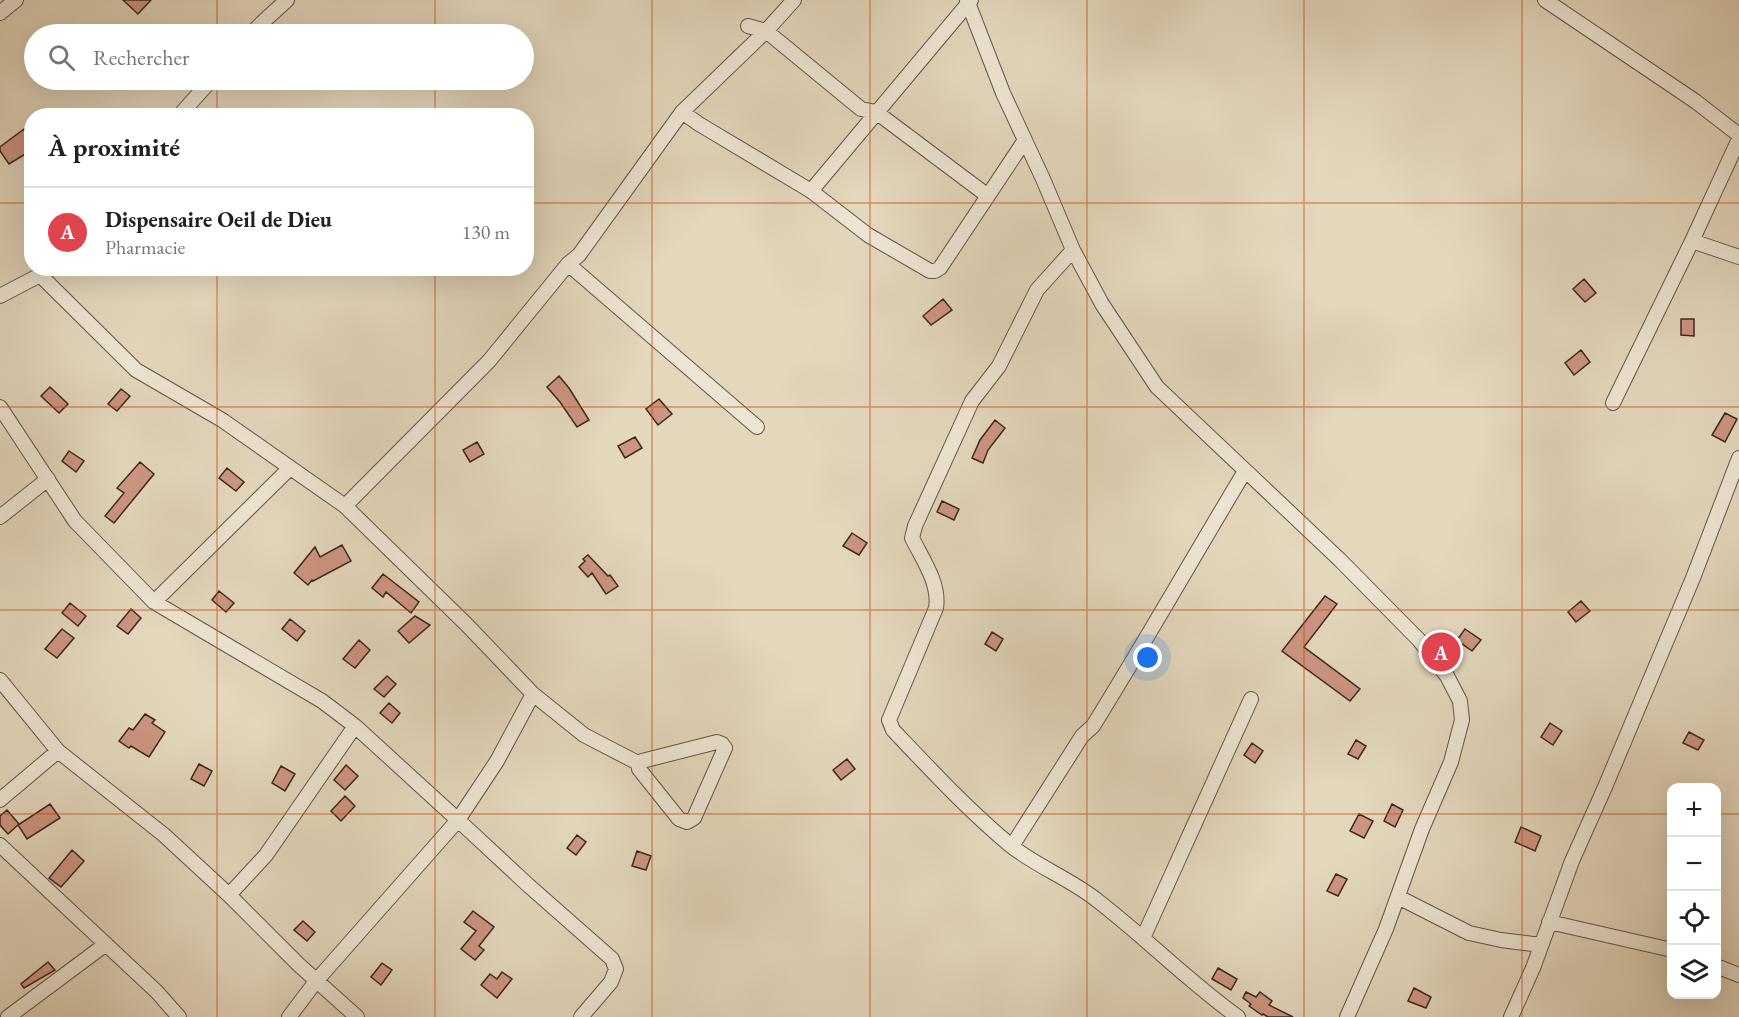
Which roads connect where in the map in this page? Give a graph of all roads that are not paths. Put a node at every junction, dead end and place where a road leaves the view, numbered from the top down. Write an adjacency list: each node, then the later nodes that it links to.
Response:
1 (16, 0): 6 (street)
2 (287, 0): 7 (street)
3 (794, 0): 9 (street)
4 (1545, 0): 14 (street)
5 (969, 1): 13 (street); 15 (street)
6 (0, 13)
7 (261, 24)
8 (747, 26): 9 (street)
9 (766, 31): 12 (street); 13 (street)
10 (202, 90): 11 (street)
11 (186, 108)
12 (682, 112): 16 (street); 21 (street)
13 (876, 112): 16 (street); 17 (street)
14 (1739, 137): 18 (street)
15 (1025, 140): 17 (street); 19 (street)
16 (812, 191): 17 (street)
17 (988, 196)
18 (1692, 241): 20 (street); 25 (street)
19 (1073, 250): 30 (street); 44 (street)
20 (1739, 257)
21 (568, 264): 27 (street); 32 (street)
22 (36, 276): 24 (street)
23 (47, 276): 29 (street)
24 (0, 296)
25 (1613, 403)
26 (0, 407): 31 (street)
27 (757, 427)
28 (1739, 458): 47 (street)
29 (290, 468): 32 (street); 34 (street)
30 (1245, 471): 44 (street); 46 (street)
31 (48, 479): 33 (street); 34 (street)
32 (345, 507): 36 (street)
33 (0, 517)
34 (154, 602): 38 (street)
35 (0, 680): 39 (street)
36 (533, 694): 40 (street); 42 (street)
37 (1251, 699): 48 (street)
38 (355, 726): 42 (street); 45 (street)
39 (58, 751): 41 (street); 45 (street)
40 (638, 764): 40 (street)
41 (0, 800)
42 (458, 820): 54 (street); 59 (street)
43 (0, 845): 49 (street)
44 (1012, 846): 48 (street)
45 (229, 896): 54 (street)
46 (1398, 897): 50 (street); 61 (street)
47 (1549, 922): 50 (street); 51 (street)
48 (1143, 938): 60 (street)
49 (106, 944): 55 (street); 56 (street)
50 (1540, 945): 62 (street)
51 (1667, 949)
52 (1721, 968): 53 (street)
53 (1739, 975)
54 (317, 980): 57 (street); 58 (street)
55 (8, 1017)
56 (179, 1017)
57 (289, 1017)
58 (357, 1017)
59 (580, 1017)
60 (1238, 1017)
61 (1347, 1017)
62 (1513, 1017)

